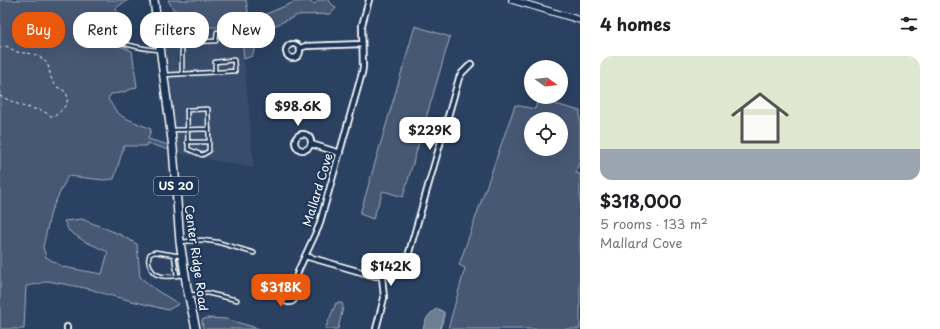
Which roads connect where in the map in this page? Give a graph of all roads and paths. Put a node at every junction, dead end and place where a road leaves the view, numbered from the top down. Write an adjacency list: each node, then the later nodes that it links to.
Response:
1 (154, 0): 4 (main road, Center Ridge Road / US 20)
2 (369, 0): 8 (street, Mallard Cove)
3 (512, 0): 5 (street)
4 (156, 12)
5 (580, 20)
6 (217, 32): 7 (lane)
7 (209, 41)
8 (362, 44): 13 (street); 26 (street, Mallard Cove)
9 (0, 48): 19 (path)
10 (142, 48): 11 (lane)
11 (152, 48)
12 (160, 48): 18 (main road, Center Ridge Road / US 20)
13 (300, 48)
14 (182, 51): 17 (lane)
15 (471, 64): 34 (street)
16 (215, 72): 16 (lane); 17 (lane)
17 (182, 74): 18 (lane)
18 (164, 75): 22 (main road, Center Ridge Road / US 20)
19 (0, 96)
20 (187, 129): 21 (lane); 21 (lane); 22 (lane); 23 (lane)
21 (209, 129): 24 (lane)
22 (171, 130): 27 (main road, Center Ridge Road / US 20)
23 (188, 142): 24 (lane); 24 (lane)
24 (209, 142)
25 (311, 144): 26 (street)
26 (340, 153): 31 (street, Mallard Cove)
27 (180, 242): 28 (lane); 30 (main road, Center Ridge Road / US 20)
28 (254, 253)
29 (174, 255): 30 (lane); 33 (lane); 33 (lane)
30 (182, 256): 32 (main road, Center Ridge Road / US 20)
31 (305, 256): 34 (street); 35 (street, Mallard Cove)
32 (185, 275): 33 (lane); 36 (main road, Center Ridge Road / US 20)
33 (177, 276)
34 (382, 276): 39 (street)
35 (292, 290)
36 (189, 295): 37 (lane); 38 (main road, Center Ridge Road / US 20)
37 (237, 300)
38 (196, 329)
39 (376, 329)

